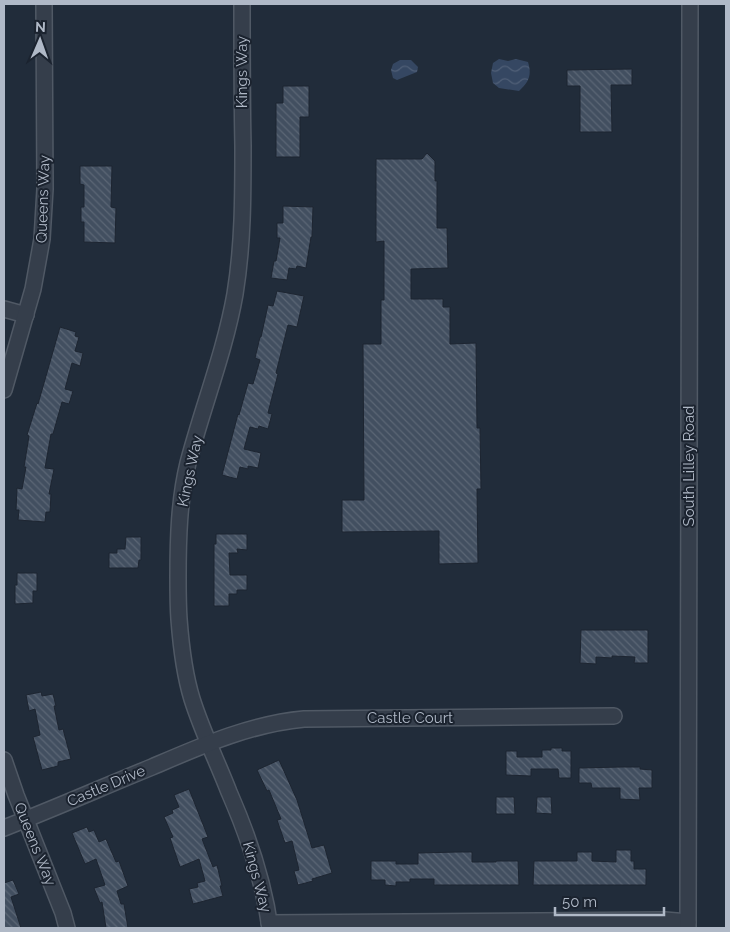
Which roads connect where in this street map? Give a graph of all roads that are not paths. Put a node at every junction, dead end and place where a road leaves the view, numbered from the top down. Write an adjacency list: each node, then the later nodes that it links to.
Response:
1 (44, 4): 5 (street, Queens Way)
2 (242, 4): 8 (street, Kings Way)
3 (690, 4): 12 (street, South Lilley Road)
4 (4, 308): 5 (street)
5 (26, 315): 6 (street, Queens Way)
6 (4, 390)
7 (614, 716): 8 (street, Castle Court)
8 (209, 743): 10 (street, Castle Drive); 13 (street, Kings Way)
9 (4, 760): 10 (street, Queens Way)
10 (26, 820): 11 (street, Castle Drive); 14 (street, Queens Way)
11 (4, 828)
12 (688, 925): 13 (street)
13 (269, 926)
14 (67, 928)

